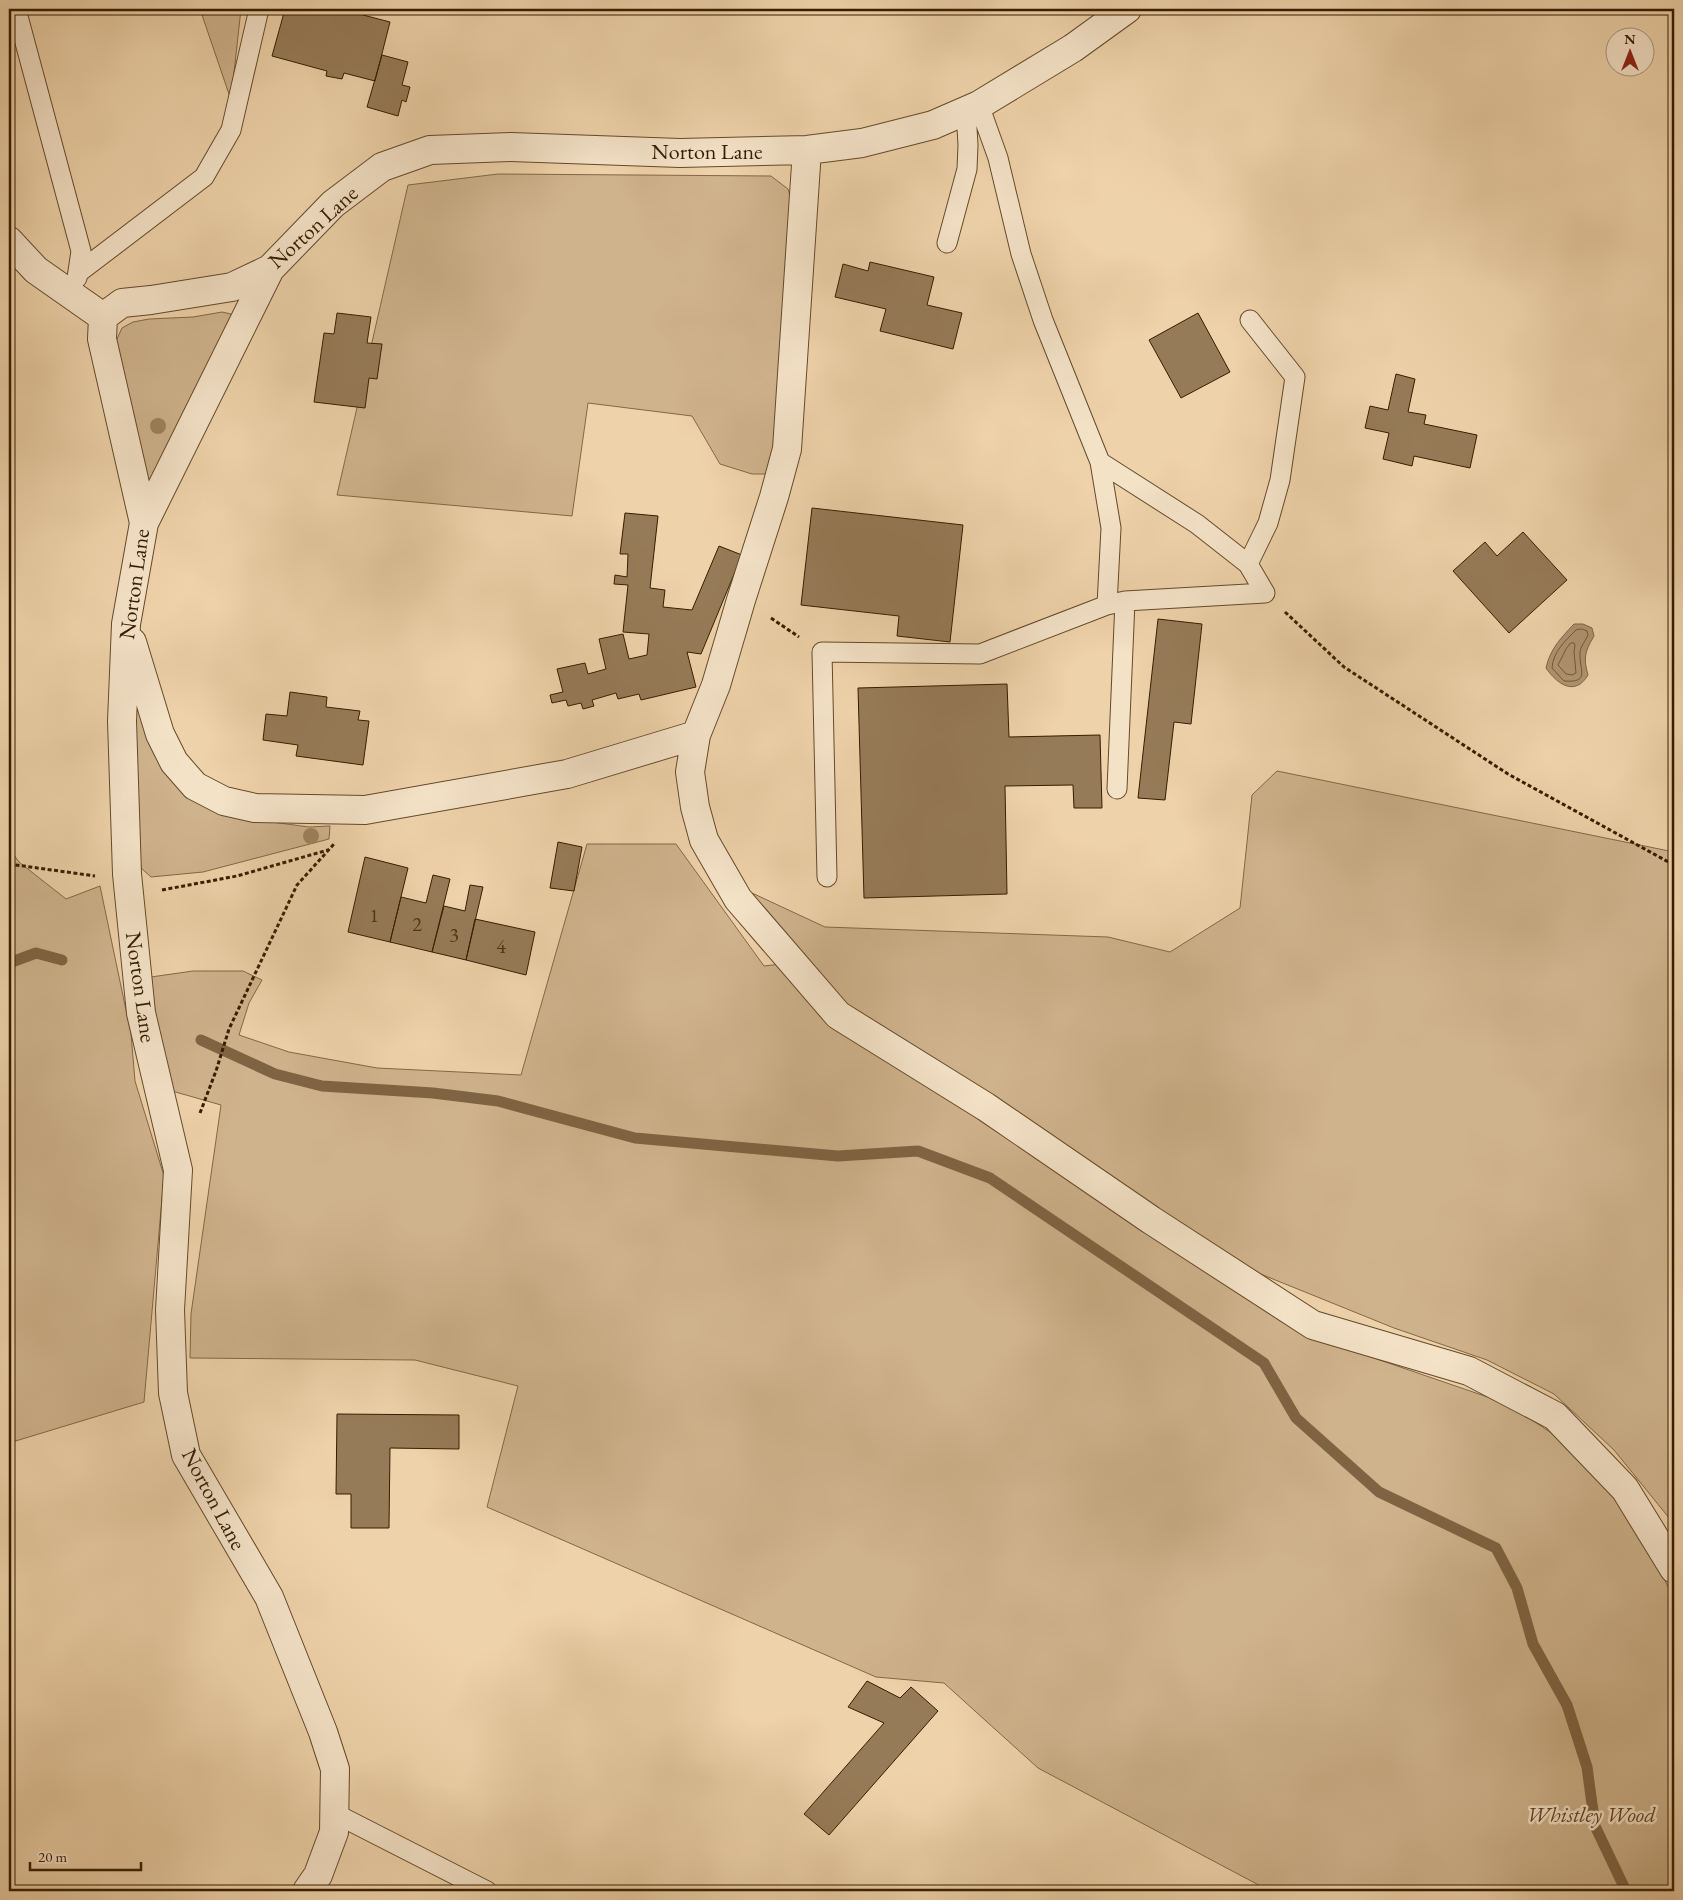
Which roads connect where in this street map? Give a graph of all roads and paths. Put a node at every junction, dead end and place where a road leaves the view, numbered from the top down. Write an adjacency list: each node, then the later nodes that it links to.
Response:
1 (16, 9): 9 (lane)
2 (259, 9): 9 (lane)
3 (1128, 9): 4 (street, Norton Lane)
4 (972, 108): 5 (street, Norton Lane); 7 (lane); 12 (lane)
5 (807, 150): 8 (street, Norton Lane); 16 (street)
6 (9, 241): 9 (street)
7 (947, 243)
8 (270, 269): 10 (street, Norton Lane); 13 (street)
9 (76, 285): 10 (street)
10 (103, 317): 13 (street, Norton Lane)
11 (1250, 320): 14 (lane)
12 (1100, 462): 14 (lane); 18 (lane)
13 (144, 523): 19 (street, Norton Lane)
14 (1248, 564): 15 (lane)
15 (1265, 593): 17 (lane); 24 (path)
16 (741, 600): 20 (path); 21 (street)
17 (1125, 601): 18 (lane); 22 (lane)
18 (1107, 605): 20 (lane)
19 (126, 624): 21 (street); 26 (street, Norton Lane)
20 (822, 652): 25 (lane)
21 (696, 735): 28 (street)
22 (1117, 789)
23 (9, 864): 26 (path)
24 (1674, 865)
25 (827, 876)
26 (128, 885): 27 (path); 29 (street, Norton Lane)
27 (216, 1071)
28 (1674, 1568)
29 (334, 1813): 30 (street, Norton Lane); 31 (lane)
30 (307, 1891)
31 (486, 1891)

